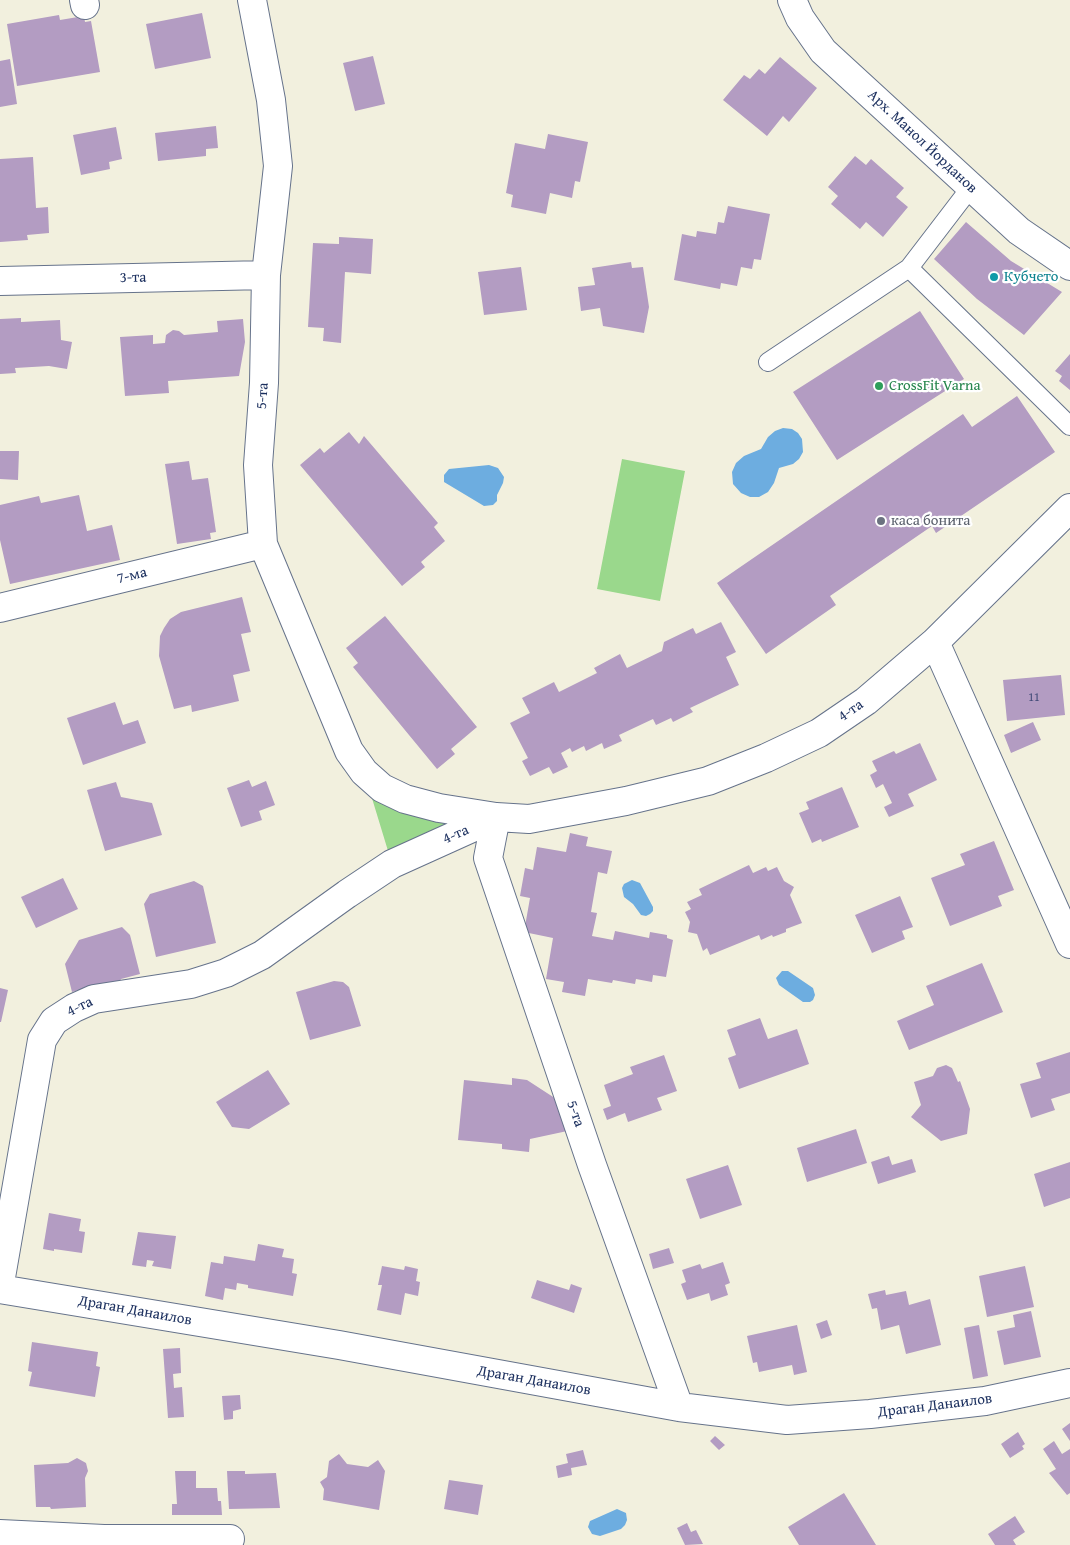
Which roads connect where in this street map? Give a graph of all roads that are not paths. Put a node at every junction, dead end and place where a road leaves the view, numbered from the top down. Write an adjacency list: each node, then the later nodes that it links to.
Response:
1 (252, 0): 6 (street, 5-та)
2 (792, 0): 3 (street, Арх. Манол Йорданов)
3 (971, 187): 4 (street, Арх. Манол Йорданов); 5 (lane)
4 (1070, 266)
5 (909, 268): 8 (lane); 9 (lane)
6 (266, 275): 7 (street, 3-та); 11 (street, 5-та)
7 (0, 281)
8 (768, 362)
9 (1070, 426)
10 (1070, 508): 13 (street, 4-та)
11 (263, 544): 12 (street, 7-ма); 14 (street, 5-та)
12 (0, 608)
13 (935, 642): 14 (street, 4-та); 15 (street)
14 (496, 817): 16 (street, 4-та); 19 (street, 5-та)
15 (1070, 944)
16 (0, 1283)
17 (0, 1289): 19 (street, Драган Данаилов)
18 (1070, 1383): 19 (street, Драган Данаилов)
19 (679, 1407)
20 (0, 1534): 21 (street)
21 (230, 1539)

